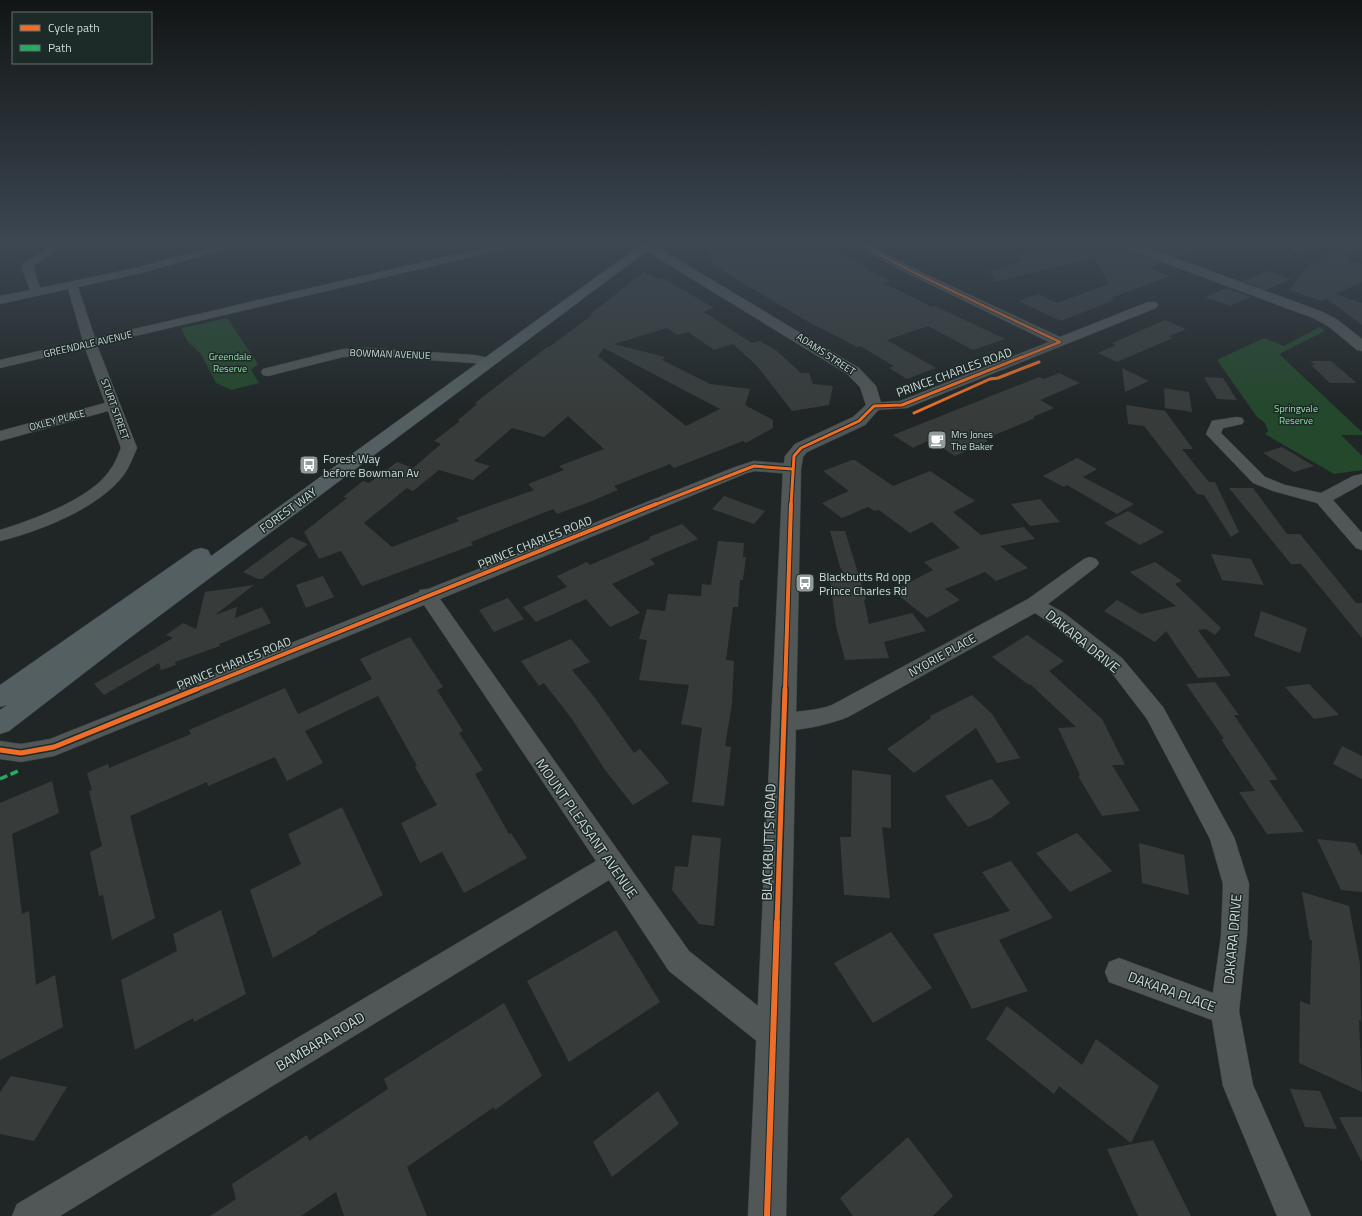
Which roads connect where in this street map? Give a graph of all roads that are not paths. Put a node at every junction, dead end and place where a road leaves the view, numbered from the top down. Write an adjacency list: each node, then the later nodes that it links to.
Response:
1 (10, 298): 8 (street)
2 (77, 298): 12 (street, STURT STREET)
3 (283, 298): 12 (street, GREENDALE AVENUE)
4 (569, 298): 14 (main road, FOREST WAY)
5 (735, 298): 18 (street, ADAMS STREET)
6 (967, 298): 11 (street)
7 (1271, 298): 10 (street)
8 (0, 300)
9 (1152, 305): 11 (street, PRINCE CHARLES ROAD)
10 (1356, 337): 13 (street)
11 (1060, 342): 18 (street, PRINCE CHARLES ROAD)
12 (90, 343): 15 (street, GREENDALE AVENUE); 17 (street, STURT STREET)
13 (1362, 347)
14 (482, 361): 16 (street, BOWMAN AVENUE); 29 (main road, FOREST WAY); 31 (main road, FOREST WAY)
15 (0, 364)
16 (268, 372)
17 (114, 405): 20 (street, OXLEY PLACE); 24 (street, STURT STREET)
18 (874, 406): 21 (street)
19 (1237, 422): 23 (street)
20 (0, 436)
21 (792, 469): 27 (street, PRINCE CHARLES ROAD); 30 (street, BLACKBUTTS ROAD)
22 (1362, 479): 23 (street)
23 (1323, 499): 25 (street)
24 (0, 536)
25 (1362, 544)
26 (1090, 563): 28 (street, NYORIE PLACE)
27 (427, 595): 32 (street, PRINCE CHARLES ROAD); 33 (street, MOUNT PLEASANT AVENUE)
28 (1035, 604): 30 (street, NYORIE PLACE); 35 (street, DAKARA DRIVE)
29 (0, 698)
30 (783, 722): 36 (street, BLACKBUTTS ROAD)
31 (0, 724)
32 (0, 750)
33 (612, 865): 36 (street, MOUNT PLEASANT AVENUE); 37 (street, BAMBARA ROAD)
34 (1119, 972): 35 (street, DAKARA PLACE)
35 (1225, 1011): 39 (street, DAKARA DRIVE)
36 (773, 1036): 38 (street, BLACKBUTTS ROAD)
37 (29, 1216)
38 (767, 1216)
39 (1294, 1216)

